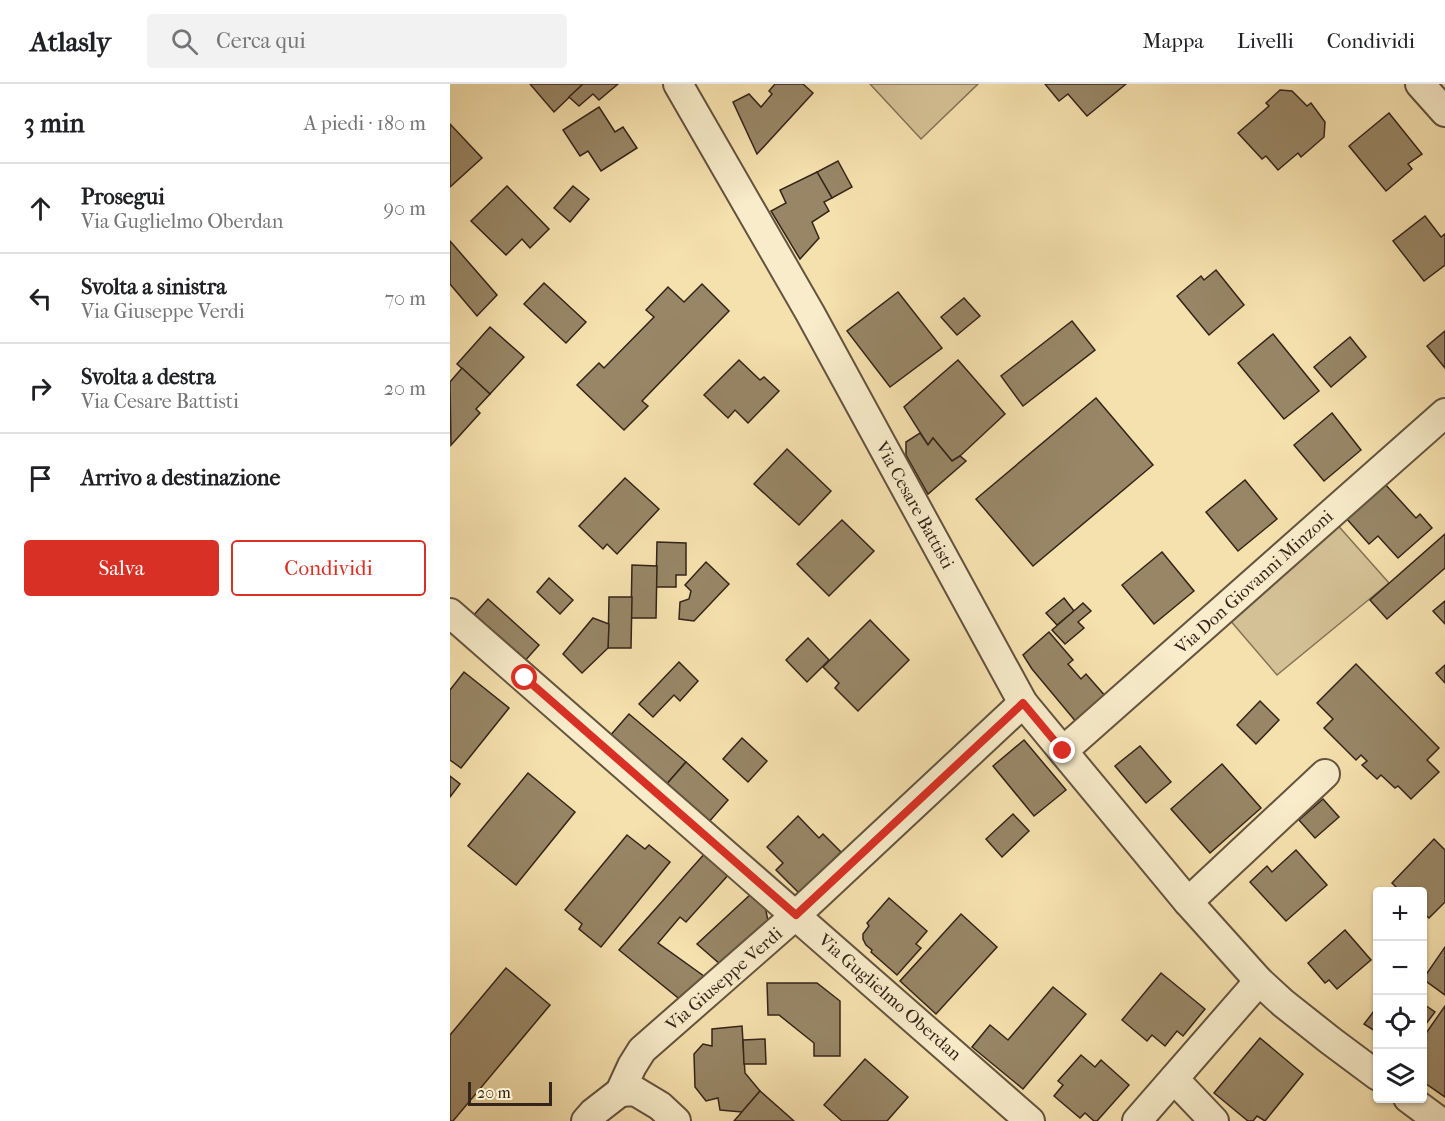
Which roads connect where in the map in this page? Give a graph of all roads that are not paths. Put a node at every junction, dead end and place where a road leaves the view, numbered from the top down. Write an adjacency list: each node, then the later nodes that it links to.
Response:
1 (678, 84): 6 (street, Via Cesare Battisti)
2 (1420, 84): 3 (street)
3 (1445, 112)
4 (1445, 413): 7 (street, Via Don Giovanni Minzoni)
5 (450, 614): 10 (street, Via Guglielmo Oberdan)
6 (1023, 703): 7 (street, Via Cesare Battisti); 10 (street, Via Giuseppe Verdi)
7 (1063, 751): 9 (street, Via Cesare Battisti)
8 (1325, 774): 9 (street)
9 (1188, 902): 11 (street, Via Cesare Battisti)
10 (796, 915): 14 (street, Via Giuseppe Verdi); 18 (street, Via Guglielmo Oberdan)
11 (1259, 981): 12 (street, Via Cesare Battisti); 13 (street)
12 (1373, 1073)
13 (1174, 1079): 19 (street); 20 (street)
14 (620, 1092): 16 (street, Via Giuseppe Verdi); 17 (street)
15 (1415, 1103): 21 (street)
16 (586, 1121)
17 (676, 1121)
18 (1030, 1121)
19 (1137, 1121)
20 (1214, 1121)
21 (1439, 1121)

